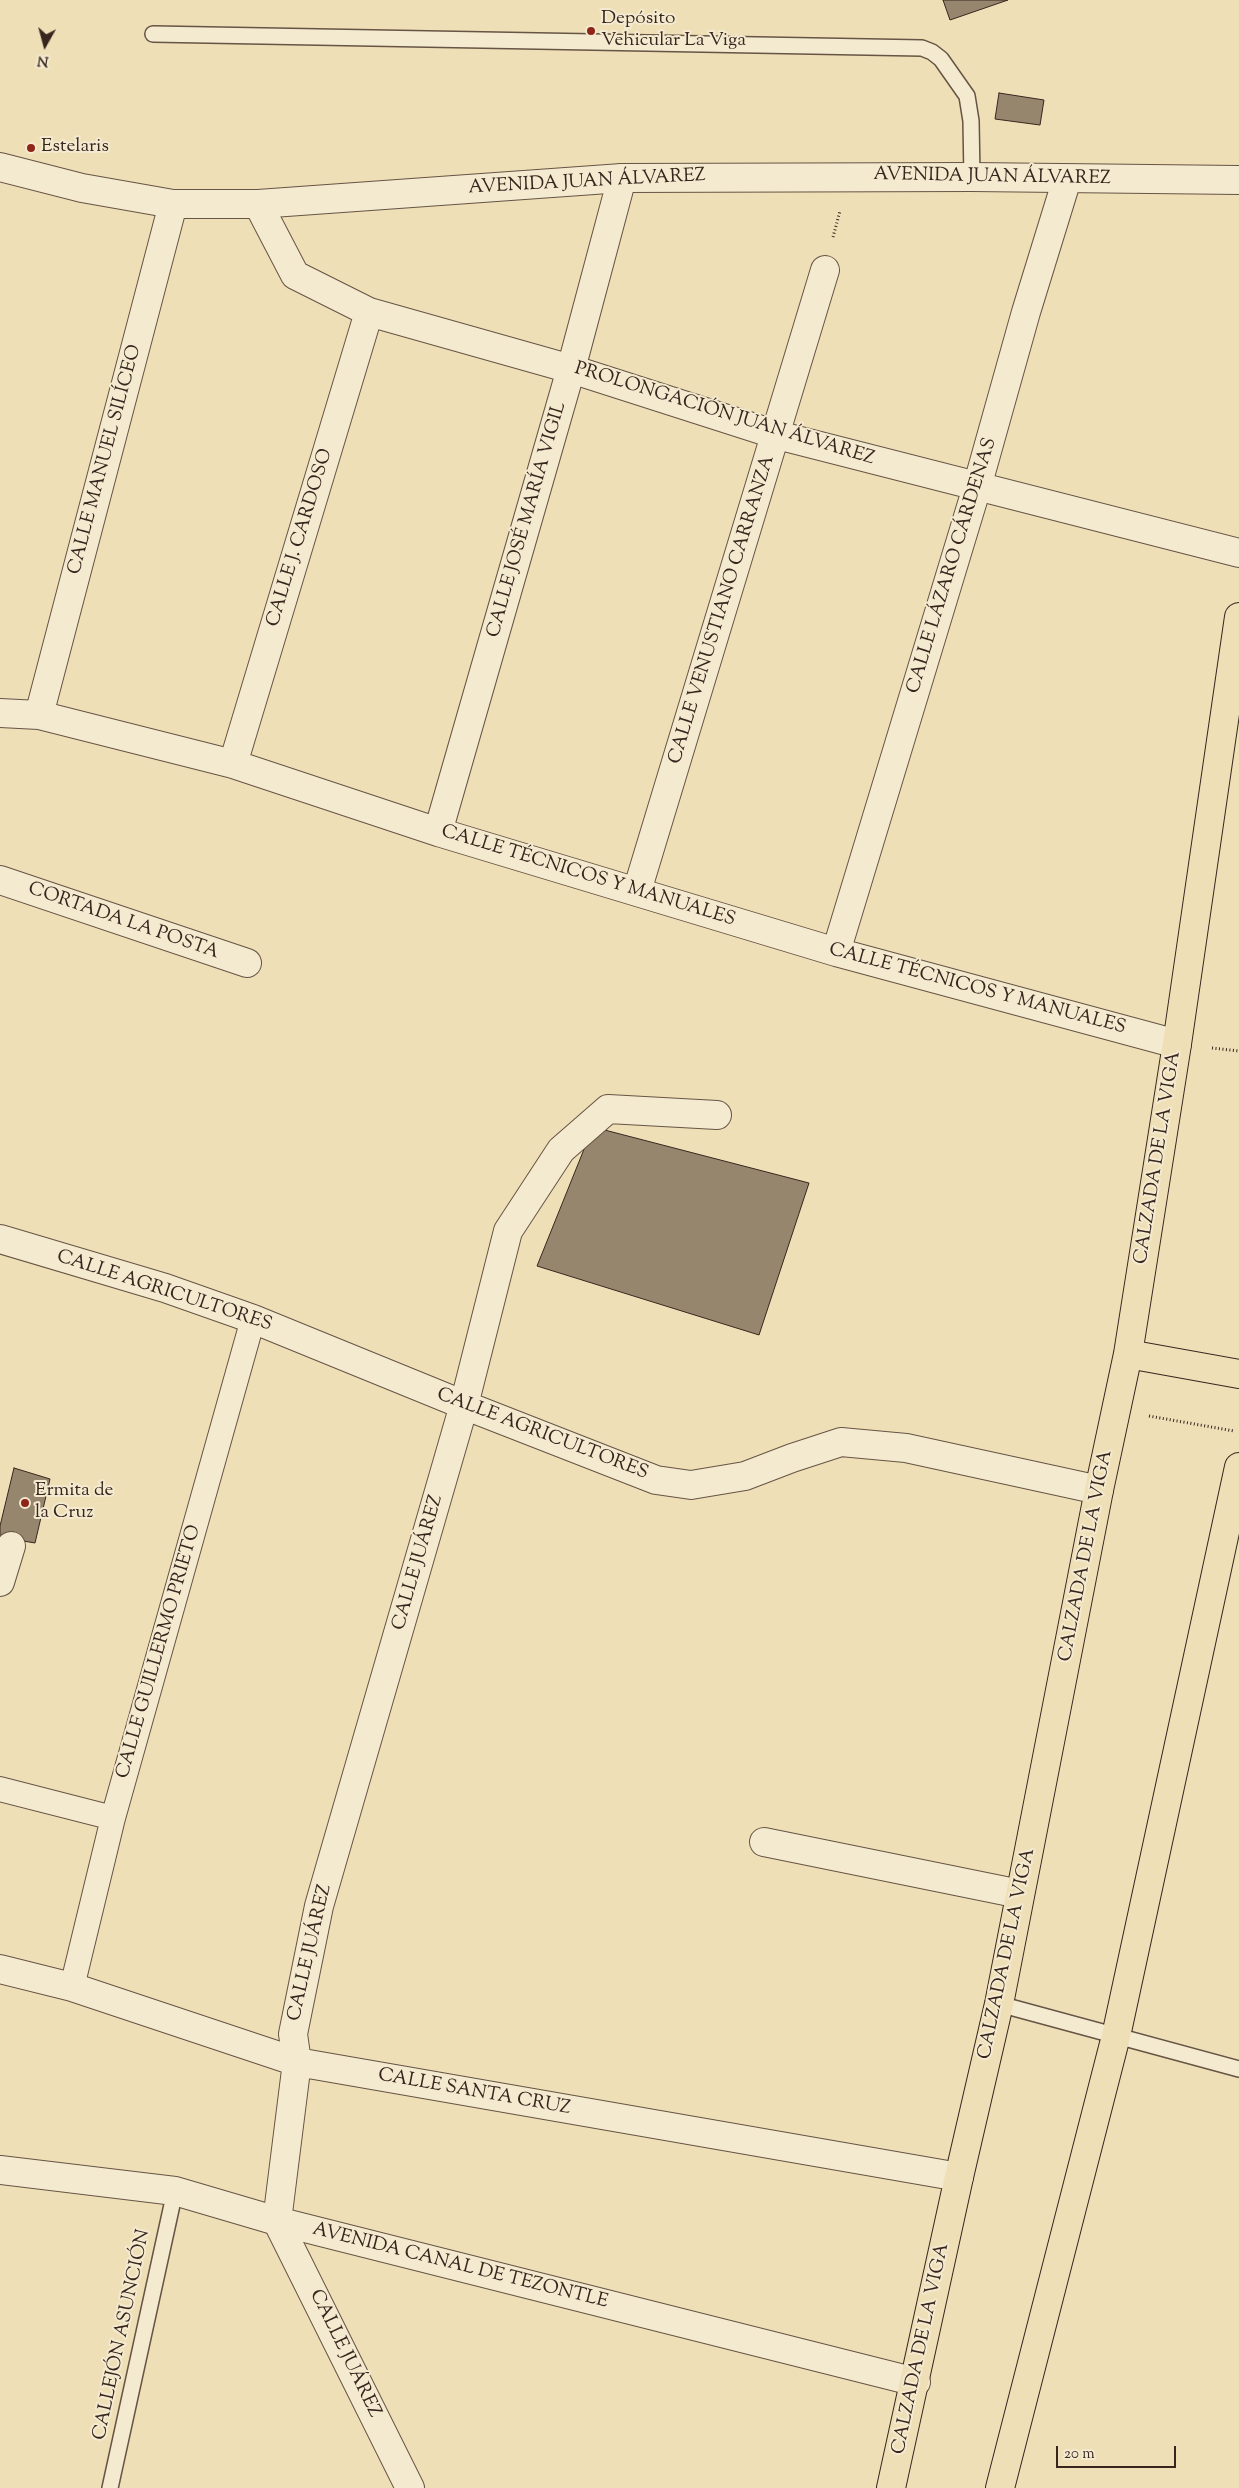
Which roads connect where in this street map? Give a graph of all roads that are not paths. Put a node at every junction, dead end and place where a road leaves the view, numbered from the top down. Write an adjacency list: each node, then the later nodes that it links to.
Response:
1 (153, 34): 3 (lane)
2 (0, 167): 7 (street, AVENIDA JUAN ÁLVAREZ)
3 (972, 177): 4 (street, AVENIDA JUAN ÁLVAREZ); 5 (street, AVENIDA JUAN ÁLVAREZ)
4 (622, 178): 8 (street, AVENIDA JUAN ÁLVAREZ); 11 (street, CALLE JOSÉ MARÍA VIGIL)
5 (1067, 179): 6 (street, AVENIDA JUAN ÁLVAREZ); 13 (street, CALLE LÁZARO CÁRDENAS)
6 (1239, 180)
7 (172, 204): 8 (street, AVENIDA JUAN ÁLVAREZ); 17 (street, CALLE MANUEL SILÍCEO)
8 (258, 204): 10 (street, PROLONGACIÓN JUAN ÁLVAREZ)
9 (825, 270): 12 (street, CALLE VENUSTIANO CARRANZA)
10 (369, 312): 11 (street, PROLONGACIÓN JUAN ÁLVAREZ); 18 (street, CALLE J. CARDOSO)
11 (571, 369): 12 (street, PROLONGACIÓN JUAN ÁLVAREZ); 19 (street, CALLE JOSÉ MARÍA VIGIL)
12 (776, 435): 13 (street, PROLONGACIÓN JUAN ÁLVAREZ); 21 (street, CALLE VENUSTIANO CARRANZA)
13 (977, 488): 14 (street, PROLONGACIÓN JUAN ÁLVAREZ); 22 (street, CALLE LÁZARO CÁRDENAS)
14 (1239, 553)
15 (1239, 617): 24 (main road, CALZADA DE LA VIGA)
16 (0, 712): 17 (street, CALLE TÉCNICOS Y MANUALES)
17 (39, 716): 18 (street, CALLE TÉCNICOS Y MANUALES)
18 (233, 764): 19 (street, CALLE TÉCNICOS Y MANUALES)
19 (438, 832): 21 (street, CALLE TÉCNICOS Y MANUALES)
20 (0, 880): 23 (street, CORTADA LA POSTA)
21 (637, 891): 22 (street, CALLE TÉCNICOS Y MANUALES)
22 (836, 952): 24 (street, CALLE TÉCNICOS Y MANUALES)
23 (247, 963)
24 (1177, 1044): 28 (main road, CALZADA DE LA VIGA)
25 (717, 1115): 30 (street, CALLE JUÁREZ)
26 (0, 1239): 27 (street, CALLE AGRICULTORES)
27 (253, 1319): 30 (street, CALLE AGRICULTORES); 36 (street, CALLE GUILLERMO PRIETO)
28 (1128, 1354): 29 (main road); 32 (main road, CALZADA DE LA VIGA)
29 (1239, 1374)
30 (464, 1405): 32 (street, CALLE AGRICULTORES); 43 (street, CALLE JUÁREZ)
31 (1239, 1467): 42 (main road)
32 (1099, 1490): 38 (main road, CALZADA DE LA VIGA)
33 (11, 1546): 34 (street)
34 (0, 1582)
35 (0, 1789): 36 (street)
36 (114, 1818): 40 (street, CALLE GUILLERMO PRIETO)
37 (764, 1842): 38 (street)
38 (1020, 1894): 41 (main road, CALZADA DE LA VIGA)
39 (0, 1969): 40 (street, CALLE SANTA CRUZ)
40 (72, 1987): 43 (street, CALLE SANTA CRUZ)
41 (999, 2004): 42 (lane); 46 (main road, CALZADA DE LA VIGA)
42 (1116, 2036): 44 (lane); 53 (main road)
43 (297, 2062): 46 (street, CALLE SANTA CRUZ); 48 (street, CALLE JUÁREZ)
44 (1239, 2069)
45 (0, 2170): 47 (street, AVENIDA CANAL DE TEZONTLE)
46 (959, 2177): 49 (main road, CALZADA DE LA VIGA)
47 (175, 2192): 48 (street, AVENIDA CANAL DE TEZONTLE); 50 (lane, CALLEJÓN ASUNCIÓN)
48 (277, 2221): 49 (street, AVENIDA CANAL DE TEZONTLE); 51 (street, CALLE JUÁREZ)
49 (916, 2382): 52 (main road, CALZADA DE LA VIGA)
50 (110, 2488)
51 (410, 2488)
52 (892, 2488)
53 (1000, 2488)

